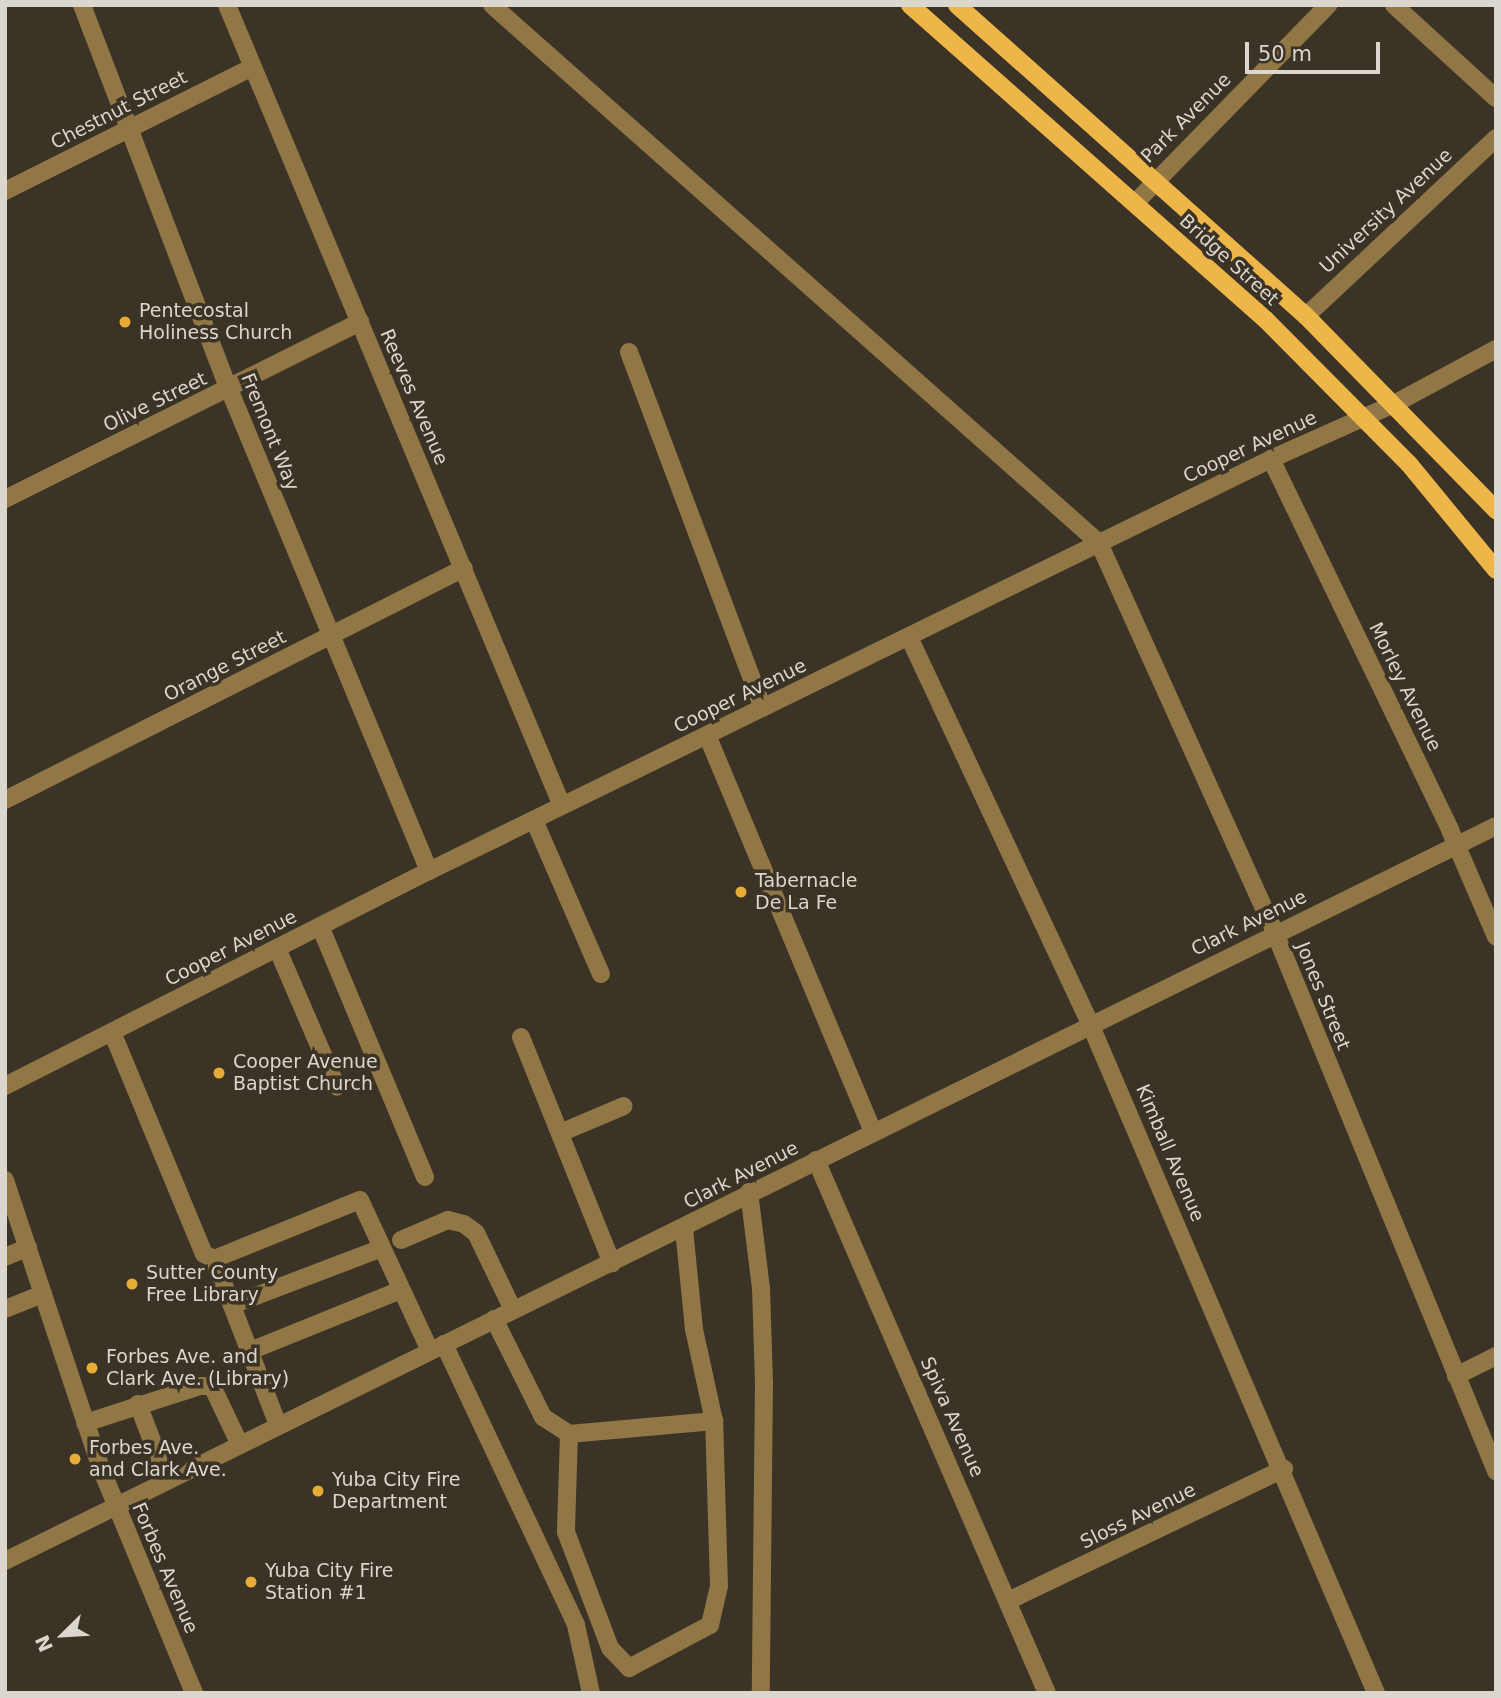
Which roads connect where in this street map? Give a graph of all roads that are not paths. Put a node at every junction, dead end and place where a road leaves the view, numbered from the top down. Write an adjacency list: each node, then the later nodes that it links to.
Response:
1 (82, 5): 10 (street, Fremont Way)
2 (227, 5): 8 (street, Reeves Avenue)
3 (492, 5): 25 (street)
4 (909, 5): 14 (main road, Bridge Street)
5 (957, 5): 12 (main road, Bridge Street)
6 (1328, 5): 12 (street, Park Avenue)
7 (1394, 5): 9 (street)
8 (253, 67): 10 (street, Chestnut Street); 16 (street, Reeves Avenue)
9 (1496, 99)
10 (132, 126): 13 (street, Chestnut Street); 19 (street, Fremont Way)
11 (1496, 138): 15 (street, University Avenue)
12 (1154, 179): 14 (street, Park Avenue); 15 (main road, Bridge Street)
13 (5, 191)
14 (1135, 203): 21 (main road, Bridge Street)
15 (1306, 316): 20 (main road, Bridge Street)
16 (360, 323): 19 (street, Olive Street); 26 (street, Reeves Avenue)
17 (1496, 349): 20 (street, Cooper Avenue)
18 (629, 352): 30 (street)
19 (229, 389): 23 (street, Olive Street); 28 (street, Fremont Way)
20 (1394, 404): 21 (street, Cooper Avenue); 24 (main road, Bridge Street)
21 (1363, 418): 22 (street, Cooper Avenue); 27 (main road, Bridge Street)
22 (1271, 459): 25 (street, Cooper Avenue); 36 (street, Morley Avenue)
23 (5, 499)
24 (1496, 510)
25 (1099, 543): 29 (street, Cooper Avenue); 39 (street, Jones Street)
26 (464, 568): 28 (street, Orange Street); 33 (street, Reeves Avenue)
27 (1496, 570)
28 (332, 636): 32 (street, Orange Street); 37 (street, Fremont Way)
29 (909, 637): 30 (street, Cooper Avenue); 43 (street, Kimball Avenue)
30 (763, 708): 31 (street, Cooper Avenue)
31 (707, 735): 33 (street, Cooper Avenue); 49 (street)
32 (5, 800)
33 (562, 806): 34 (street, Cooper Avenue)
34 (534, 820): 37 (street, Cooper Avenue); 42 (street)
35 (1496, 826): 36 (street, Clark Avenue)
36 (1457, 844): 39 (street, Clark Avenue); 40 (street, Morley Avenue)
37 (429, 871): 38 (street, Cooper Avenue)
38 (320, 926): 41 (street, Cooper Avenue); 52 (street)
39 (1275, 933): 43 (street, Clark Avenue); 71 (street, Jones Street)
40 (1496, 937)
41 (277, 948): 44 (street, Cooper Avenue); 47 (street)
42 (601, 974)
43 (1091, 1026): 49 (street, Clark Avenue); 78 (street, Kimball Avenue)
44 (111, 1032): 46 (street, Cooper Avenue); 60 (street)
45 (521, 1037): 50 (street)
46 (5, 1086)
47 (337, 1087)
48 (624, 1106): 50 (street)
49 (873, 1132): 51 (street, Clark Avenue)
50 (560, 1133): 61 (street)
51 (816, 1160): 54 (street, Clark Avenue); 83 (street, Spiva Avenue)
52 (425, 1177)
53 (5, 1180): 57 (street, Forbes Avenue)
54 (749, 1192): 55 (street, Clark Avenue); 86 (street)
55 (684, 1228): 61 (street, Clark Avenue); 73 (street)
56 (401, 1240): 66 (street)
57 (28, 1247): 59 (street); 63 (street, Forbes Avenue)
58 (382, 1248): 60 (street); 62 (street); 64 (street)
59 (5, 1257)
60 (214, 1259): 64 (street)
61 (612, 1263): 66 (street, Clark Avenue)
62 (401, 1290): 68 (street); 69 (street)
63 (43, 1294): 65 (street); 74 (street, Forbes Avenue)
64 (232, 1305): 69 (street)
65 (5, 1309)
66 (513, 1310): 67 (street, Clark Avenue)
67 (494, 1319): 68 (street, Clark Avenue); 76 (street)
68 (437, 1348): 75 (street, Clark Avenue); 85 (street)
69 (250, 1351): 75 (street)
70 (1496, 1356): 71 (street)
71 (1456, 1376): 79 (street, Jones Street)
72 (138, 1404): 74 (street); 77 (street); 80 (street)
73 (714, 1421): 76 (street); 76 (street)
74 (85, 1423): 81 (street, Forbes Avenue)
75 (278, 1425): 77 (street, Clark Avenue)
76 (569, 1434)
77 (240, 1445): 80 (street, Clark Avenue)
78 (1284, 1469): 83 (street, Sloss Avenue); 88 (street, Kimball Avenue)
79 (1496, 1471)
80 (166, 1480): 81 (street, Clark Avenue)
81 (116, 1506): 82 (street, Clark Avenue); 84 (street, Forbes Avenue)
82 (5, 1561)
83 (1010, 1600): 87 (street, Spiva Avenue)
84 (194, 1693)
85 (591, 1693)
86 (761, 1693)
87 (1047, 1693)
88 (1376, 1693)

